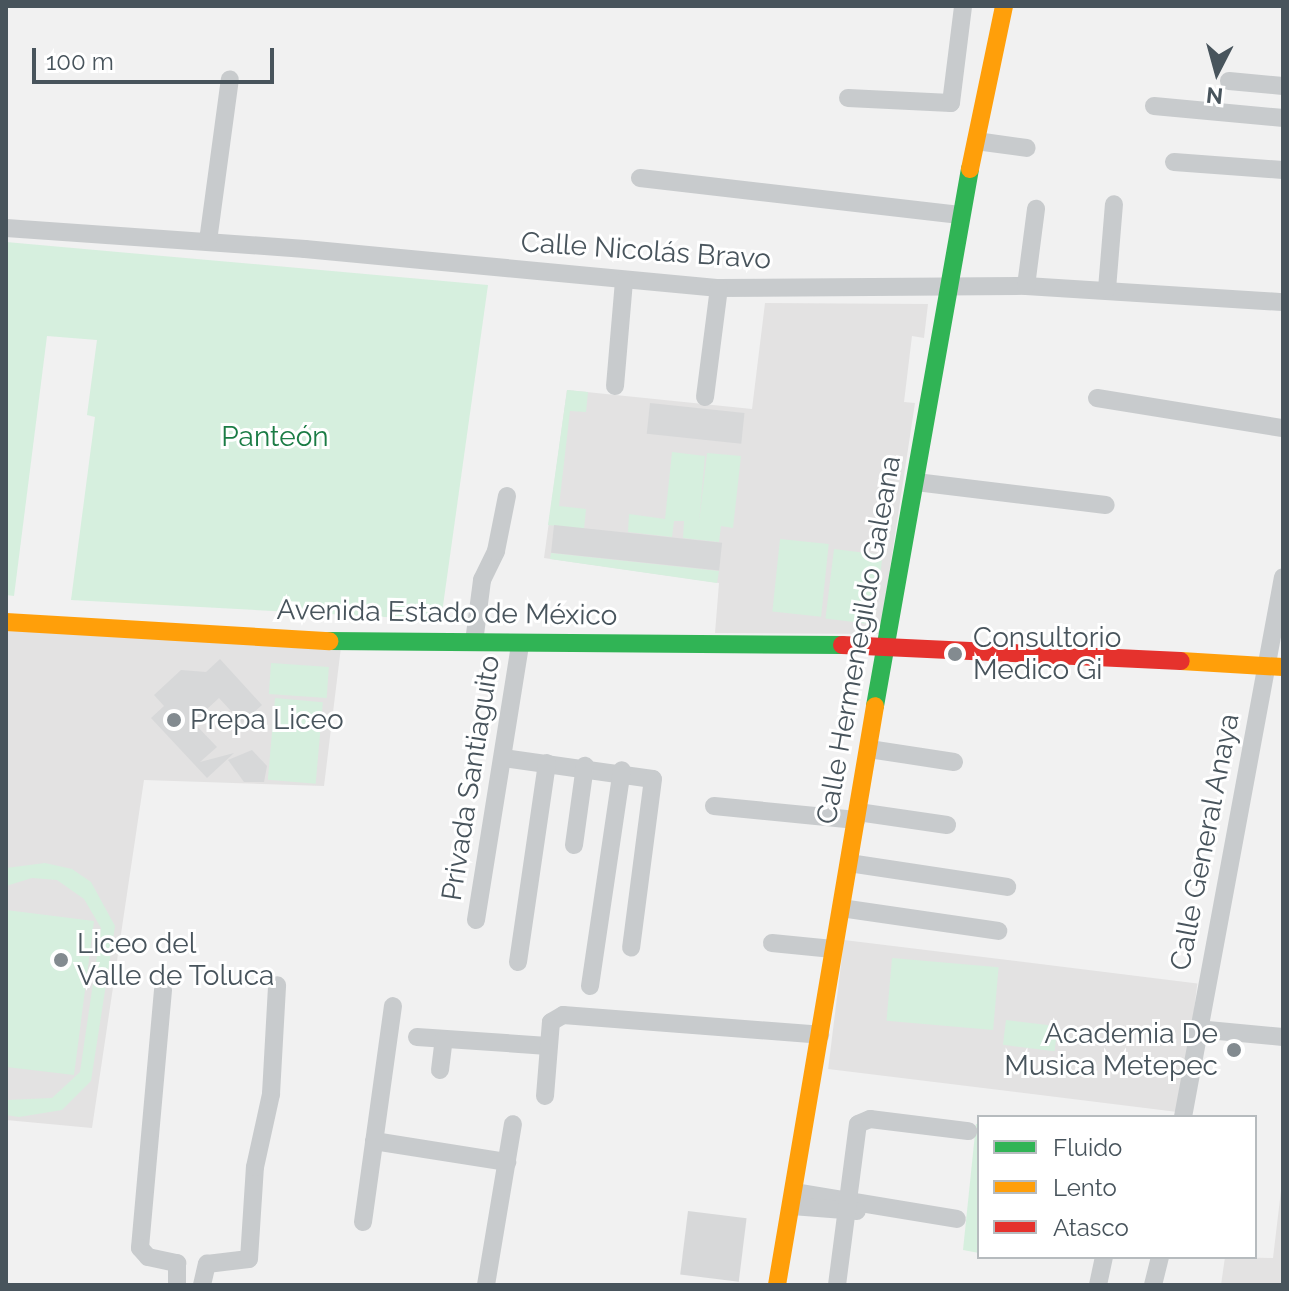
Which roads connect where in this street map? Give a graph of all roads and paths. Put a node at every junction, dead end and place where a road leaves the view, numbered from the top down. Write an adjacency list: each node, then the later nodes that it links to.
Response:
1 (963, 6): 6 (street)
2 (1004, 6): 9 (street, Calle Hermenegildo Galeana)
3 (230, 79): 18 (street)
4 (1229, 81): 5 (street)
5 (1283, 86)
6 (848, 98)
7 (1154, 106): 8 (street)
8 (1283, 118)
9 (976, 141): 10 (street); 16 (street, Calle Hermenegildo Galeana)
10 (1027, 148)
11 (1174, 162): 12 (street)
12 (1283, 170)
13 (640, 178): 16 (street)
14 (1114, 204): 23 (street)
15 (1036, 209): 20 (street)
16 (960, 215): 22 (street, Calle Hermenegildo Galeana)
17 (6, 228): 18 (street, Calle Nicolás Bravo)
18 (208, 241): 19 (street, Calle Nicolás Bravo)
19 (624, 281): 21 (street, Calle Nicolás Bravo); 25 (street)
20 (1026, 286): 22 (street, Calle Nicolás Bravo); 23 (street, Calle Nicolás Bravo)
21 (719, 288): 22 (street, Calle Nicolás Bravo); 26 (street)
22 (946, 288): 29 (street, Calle Hermenegildo Galeana)
23 (1107, 289): 24 (street, Calle Nicolás Bravo)
24 (1283, 302)
25 (615, 386)
26 (705, 397)
27 (1097, 398): 28 (street)
28 (1283, 428)
29 (916, 482): 31 (street); 36 (street, Calle Hermenegildo Galeana)
30 (507, 496): 34 (street)
31 (1106, 505)
32 (1283, 577): 37 (street, Calle General Anaya)
33 (6, 622): 34 (street, Avenida Estado de México)
34 (474, 642): 35 (street, Avenida Estado de México)
35 (520, 644): 36 (street, Avenida Estado de México); 39 (street, Privada Santiaguito)
36 (887, 645): 37 (street); 38 (street, Calle Hermenegildo Galeana)
37 (1275, 666): 61 (street, Calle General Anaya)
38 (869, 749): 40 (street); 45 (street, Calle Hermenegildo Galeana)
39 (503, 758): 41 (street); 51 (street, Privada Santiaguito)
40 (954, 762)
41 (547, 763): 42 (street); 56 (street)
42 (585, 766): 43 (street); 47 (street)
43 (622, 770): 54 (street); 58 (street)
44 (714, 806): 45 (street)
45 (857, 816): 46 (street); 48 (street, Calle Hermenegildo Galeana)
46 (947, 825)
47 (574, 845)
48 (849, 863): 49 (street); 50 (street, Calle Hermenegildo Galeana)
49 (1007, 887)
50 (841, 908): 52 (street); 55 (street, Calle Hermenegildo Galeana)
51 (476, 920)
52 (998, 931)
53 (772, 943): 55 (street)
54 (631, 948)
55 (833, 949): 62 (street, Calle Hermenegildo Galeana)
56 (518, 962)
57 (277, 985): 81 (street)
58 (590, 986)
59 (163, 990): 80 (street)
60 (393, 1006): 72 (street)
61 (1197, 1029): 64 (street); 69 (street, Calle General Anaya)
62 (820, 1035): 66 (street); 74 (street, Calle Hermenegildo Galeana)
63 (417, 1037): 65 (street)
64 (1283, 1037)
65 (444, 1039): 66 (street); 67 (street)
66 (548, 1046): 68 (street)
67 (440, 1070)
68 (545, 1096)
69 (1183, 1115)
70 (513, 1124): 73 (street)
71 (968, 1131): 75 (street)
72 (374, 1141): 73 (street); 77 (street)
73 (507, 1162): 82 (street)
74 (793, 1199): 75 (street); 83 (street, Calle Hermenegildo Galeana)
75 (848, 1206): 76 (street); 84 (street)
76 (957, 1219)
77 (363, 1222)
78 (1104, 1259): 85 (street)
79 (1160, 1259): 86 (street)
80 (177, 1285)
81 (202, 1285)
82 (486, 1285)
83 (777, 1285)
84 (837, 1285)
85 (1098, 1285)
86 (1153, 1285)

